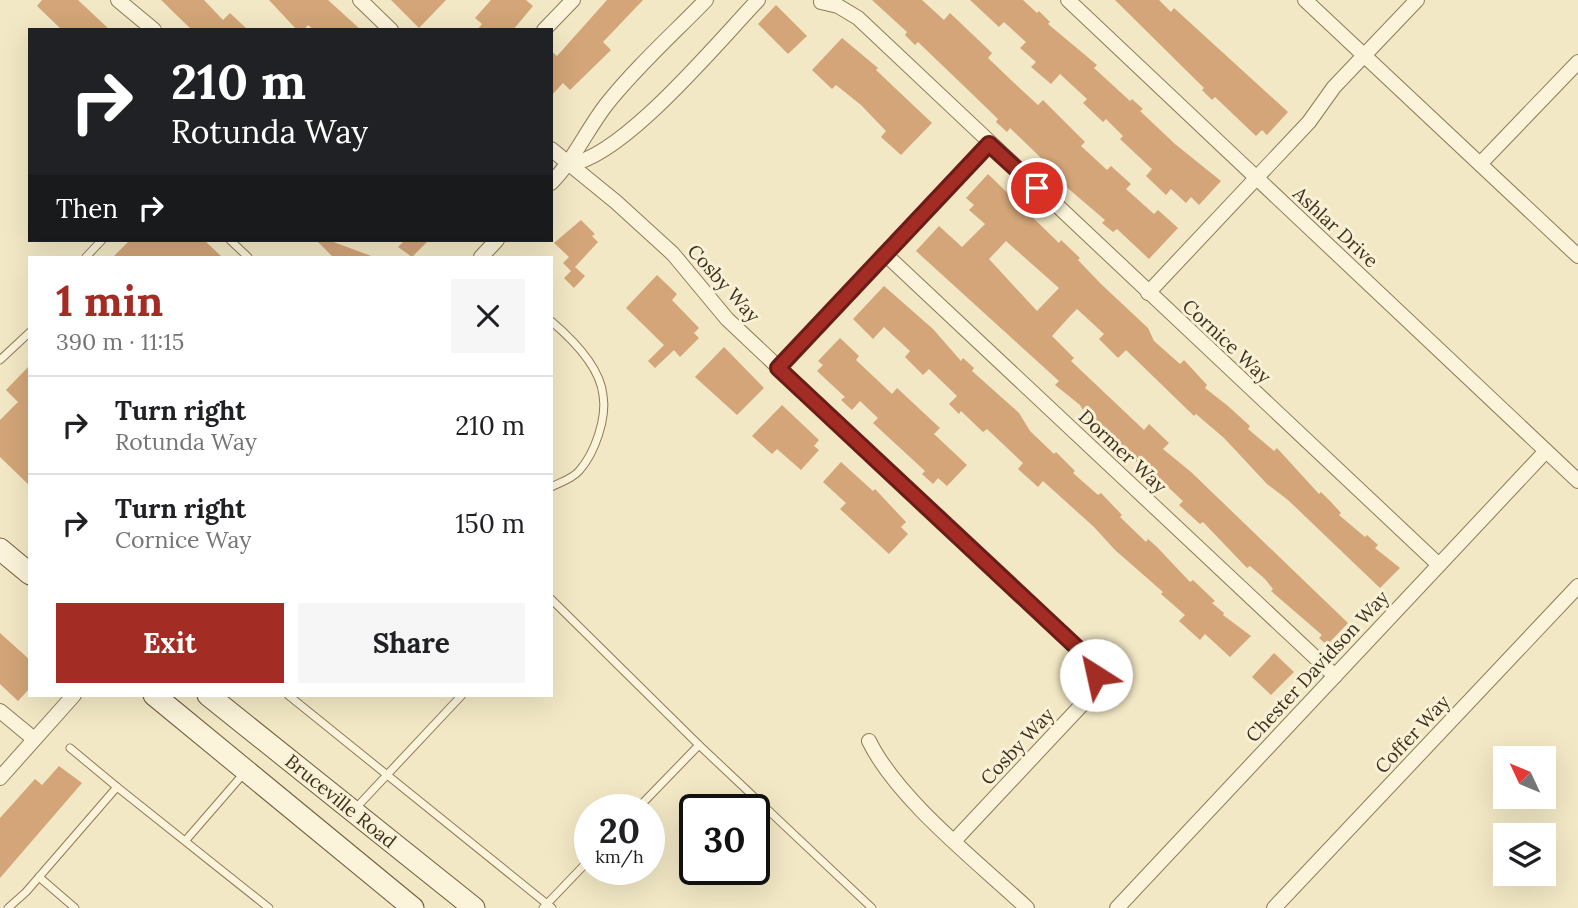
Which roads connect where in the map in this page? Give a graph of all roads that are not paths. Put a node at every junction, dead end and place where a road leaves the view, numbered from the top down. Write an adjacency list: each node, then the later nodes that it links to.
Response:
1 (118, 0): 10 (street)
2 (360, 0): 11 (street)
3 (573, 0): 12 (street)
4 (706, 0): 17 (street)
5 (758, 0): 17 (street)
6 (1068, 0): 19 (street, Ashlar Drive)
7 (1305, 0): 13 (street)
8 (1417, 0): 13 (street)
9 (821, 2): 15 (street, Cornice Way)
10 (152, 28)
11 (389, 28)
12 (546, 28)
13 (1364, 55): 18 (street); 19 (street)
14 (1578, 62): 18 (street)
15 (989, 144): 24 (street); 29 (street, Cornice Way)
16 (553, 151): 17 (street, Cosby Way)
17 (570, 164): 20 (street); 33 (street, Cosby Way)
18 (1480, 164): 28 (street)
19 (1255, 178): 29 (street); 34 (street, Ashlar Drive)
20 (553, 181)
21 (100, 242): 25 (lane)
22 (232, 242): 26 (lane)
23 (495, 242): 27 (street)
24 (885, 254): 33 (street); 42 (street, Dormer Way)
25 (87, 256)
26 (247, 256)
27 (482, 256)
28 (1578, 256)
29 (1147, 293): 38 (street, Cornice Way)
30 (553, 323): 36 (lane)
31 (28, 334): 32 (lane)
32 (0, 360)
33 (778, 368): 60 (street, Cosby Way)
34 (1546, 451): 35 (street, Ashlar Drive); 38 (street, Chester Davidson Way)
35 (1578, 481)
36 (553, 485)
37 (0, 549): 39 (main road)
38 (1439, 565): 42 (street, Chester Davidson Way)
39 (28, 572)
40 (1578, 586): 72 (street, Coffer Way)
41 (553, 601): 51 (lane)
42 (1335, 676): 71 (street, Chester Davidson Way)
43 (72, 697): 49 (street)
44 (156, 697): 53 (main road, Bruceville Road)
45 (211, 697): 58 (main road, Bruceville Road)
46 (290, 697): 54 (lane)
47 (460, 697): 54 (lane)
48 (0, 711): 49 (street)
49 (34, 740): 55 (street)
50 (869, 741): 60 (street)
51 (699, 745): 57 (lane); 69 (lane)
52 (70, 748): 56 (lane)
53 (245, 772): 59 (lane); 67 (main road, Bruceville Road)
54 (386, 775): 58 (lane); 63 (lane)
55 (0, 778)
56 (117, 787): 59 (lane); 61 (lane)
57 (652, 794)
58 (354, 811): 68 (main road, Bruceville Road)
59 (186, 840): 66 (lane)
60 (955, 841): 70 (street)
61 (40, 877): 64 (lane); 65 (lane)
62 (574, 877): 63 (lane)
63 (547, 907)
64 (8, 908)
65 (75, 908)
66 (269, 908)
67 (413, 908)
68 (474, 908)
69 (872, 908)
70 (1027, 908)
71 (1117, 908)
72 (1274, 908)

